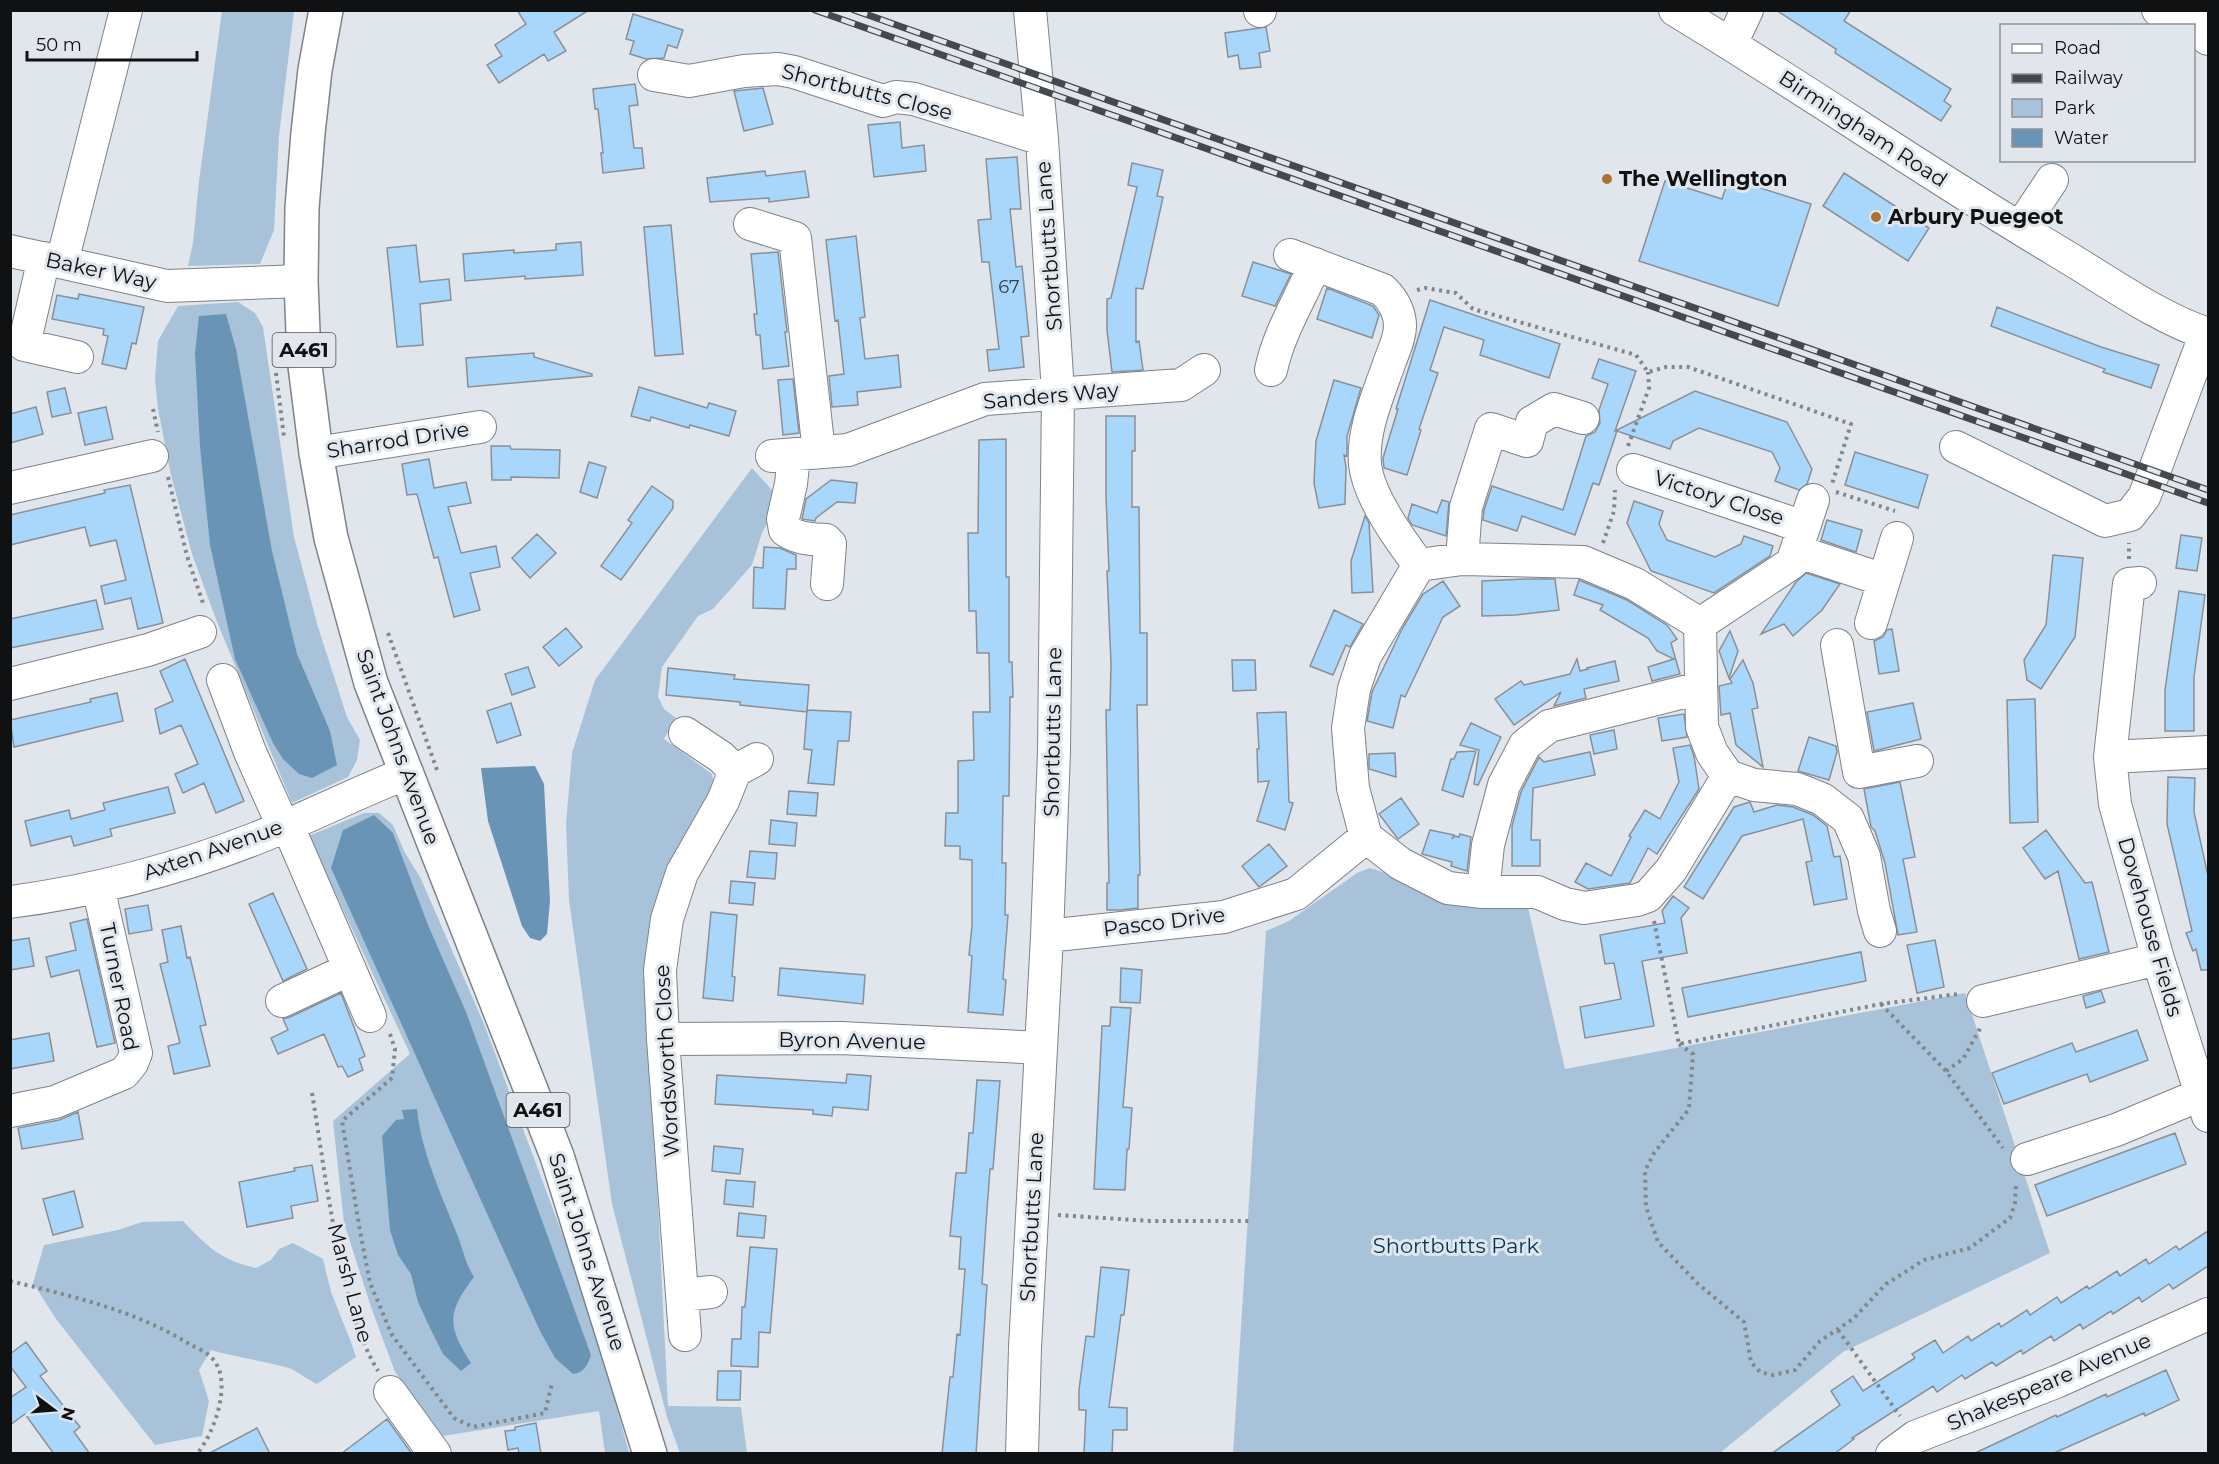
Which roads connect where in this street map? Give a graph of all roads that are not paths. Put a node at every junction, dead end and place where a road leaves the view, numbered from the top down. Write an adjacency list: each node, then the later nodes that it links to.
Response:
1 (126, 10): 17 (street)
2 (326, 10): 18 (highway, Saint Johns Avenue / A461)
3 (1030, 10): 12 (street, Shortbutts Lane)
4 (1675, 10): 10 (street, Birmingham Road)
5 (1748, 10): 10 (street)
6 (2158, 10): 7 (street)
7 (2186, 10)
8 (2197, 10): 9 (street)
9 (2208, 39)
10 (1731, 44): 15 (street, Birmingham Road)
11 (654, 75): 12 (street, Shortbutts Close)
12 (1042, 139): 23 (street, Shortbutts Lane)
13 (2052, 180): 15 (street)
14 (750, 224): 29 (street)
15 (2020, 228): 19 (street, Birmingham Road)
16 (10, 251): 17 (street, Baker Way)
17 (53, 260): 18 (street, Baker Way); 20 (street)
18 (301, 281): 27 (highway, Saint Johns Avenue / A461)
19 (2207, 334): 26 (street)
20 (77, 357)
21 (1204, 370): 23 (street, Sanders Way)
22 (1271, 370): 35 (street)
23 (1058, 393): 29 (street, Sanders Way); 60 (street, Shortbutts Lane)
24 (1583, 418): 34 (street)
25 (480, 427): 27 (street, Sharrod Drive)
26 (1956, 447)
27 (316, 453): 51 (highway, Saint Johns Avenue / A461)
28 (152, 456): 31 (street)
29 (794, 462): 38 (street)
30 (1633, 470): 33 (street, Victory Close)
31 (10, 488)
32 (1896, 525): 36 (street)
33 (1804, 526): 36 (street); 40 (street, Victory Close)
34 (1462, 559): 35 (street); 40 (street)
35 (1419, 565): 55 (street)
36 (1884, 580): 39 (street)
37 (2135, 583): 48 (street, Dovehouse Fields)
38 (827, 584)
39 (1871, 623)
40 (1700, 624): 45 (street)
41 (200, 632): 44 (street)
42 (1837, 645): 50 (street)
43 (223, 680): 54 (street)
44 (10, 684)
45 (1700, 688): 52 (street); 57 (street)
46 (685, 733): 66 (street, Wordsworth Close)
47 (2208, 752): 48 (street)
48 (2110, 757): 61 (street, Dovehouse Fields)
49 (1917, 761): 50 (street)
50 (1859, 772): 53 (street)
51 (407, 773): 54 (street, Axten Avenue); 76 (highway, Saint Johns Avenue / A461)
52 (1728, 776): 53 (street); 57 (street)
53 (1832, 807): 59 (street)
54 (295, 821): 56 (street, Axten Avenue); 62 (street)
55 (1366, 837): 57 (street); 60 (street, Pasco Drive)
56 (98, 888): 58 (street, Axten Avenue); 69 (street, Turner Road)
57 (1483, 892)
58 (10, 902)
59 (1871, 919)
60 (1047, 936): 67 (street, Shortbutts Lane)
61 (2158, 959): 63 (street); 68 (street, Dovehouse Fields)
62 (350, 969): 64 (street); 65 (street)
63 (1974, 997)
64 (282, 1001)
65 (370, 1016)
66 (663, 1039): 67 (street, Byron Avenue); 72 (street, Wordsworth Close)
67 (1041, 1048): 77 (street, Shortbutts Lane)
68 (2204, 1106): 70 (street)
69 (10, 1111)
70 (2016, 1164)
71 (2208, 1314): 74 (street, Shakespeare Avenue)
72 (685, 1335)
73 (390, 1392): 75 (street)
74 (1903, 1445)
75 (435, 1454)
76 (650, 1454)
77 (1022, 1454)

